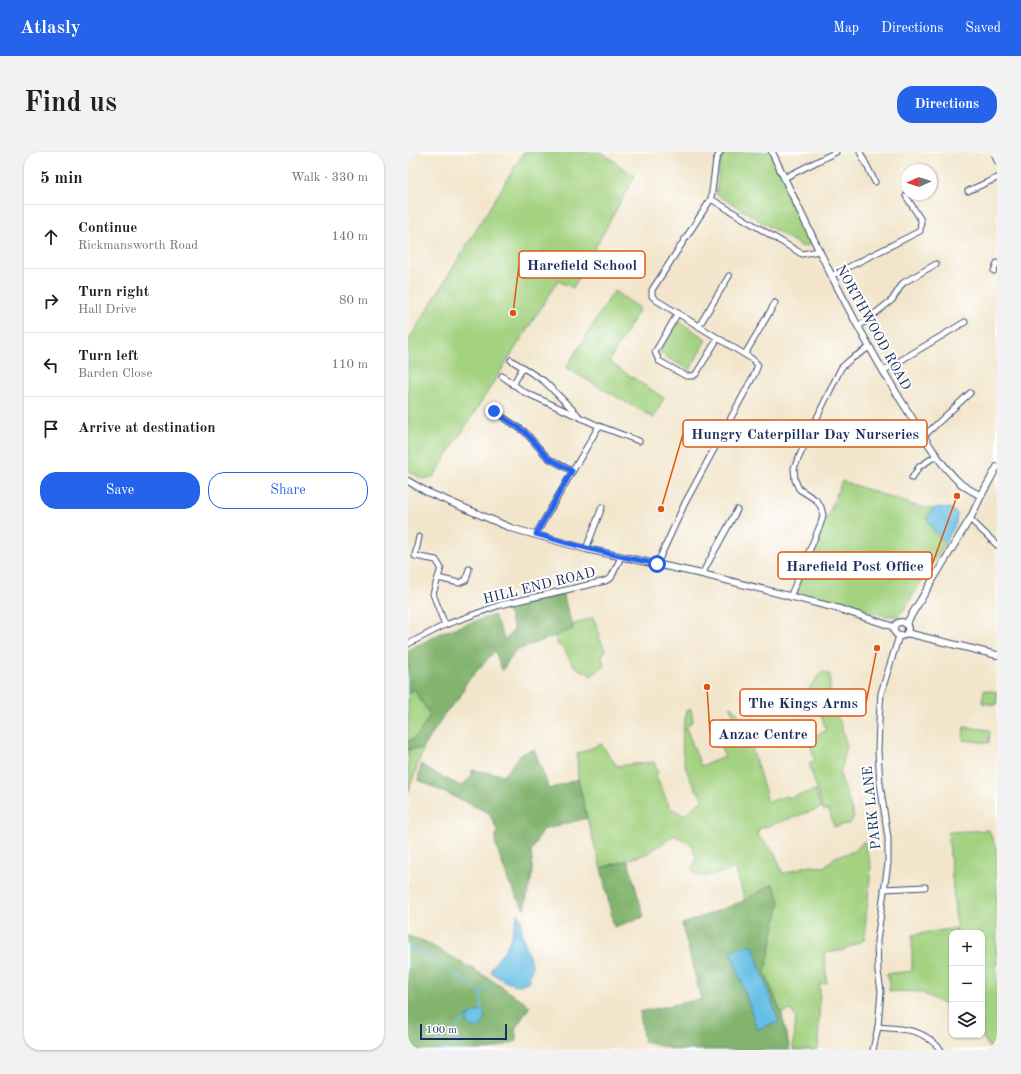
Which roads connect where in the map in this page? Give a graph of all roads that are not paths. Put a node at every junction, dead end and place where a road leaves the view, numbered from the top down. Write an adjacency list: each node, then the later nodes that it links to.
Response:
1 (720, 152): 11 (street)
2 (772, 152): 7 (street, NORTHWOOD ROAD)
3 (836, 152): 7 (street)
4 (860, 152): 9 (street)
5 (994, 152): 6 (street)
6 (997, 162)
7 (784, 178): 13 (street, NORTHWOOD ROAD)
8 (997, 178): 10 (street)
9 (874, 182)
10 (968, 191)
11 (711, 199): 13 (street); 20 (street)
12 (908, 200): 18 (street)
13 (819, 251): 18 (street, NORTHWOOD ROAD)
14 (997, 263): 16 (street)
15 (936, 264): 23 (street)
16 (994, 271)
17 (729, 276): 22 (street)
18 (832, 276): 23 (street, NORTHWOOD ROAD)
19 (775, 303): 26 (street)
20 (678, 313): 22 (street); 24 (street)
21 (965, 322): 29 (street)
22 (699, 326): 24 (street)
23 (858, 327): 25 (street, NORTHWOOD ROAD)
24 (718, 338): 26 (street)
25 (870, 347): 29 (street, NORTHWOOD ROAD); 56 (street)
26 (745, 354): 52 (street)
27 (511, 360): 28 (street)
28 (523, 367): 31 (street); 34 (street)
29 (883, 372): 36 (street, NORTHWOOD ROAD)
30 (502, 376): 31 (street)
31 (513, 385): 34 (street)
32 (970, 393): 36 (street)
33 (494, 411): 40 (street)
34 (580, 417): 35 (street)
35 (600, 426): 37 (street); 40 (street)
36 (924, 436): 38 (street, NORTHWOOD ROAD)
37 (639, 441)
38 (937, 455): 41 (street); 43 (street, NORTHWOOD ROAD)
39 (997, 467): 43 (street)
40 (572, 471): 47 (street)
41 (912, 478)
42 (408, 481): 47 (street)
43 (981, 496): 46 (street)
44 (602, 507): 50 (street)
45 (737, 510): 54 (street)
46 (970, 519): 49 (street); 57 (street)
47 (536, 534): 50 (street)
48 (419, 538): 55 (street)
49 (997, 544)
50 (586, 549): 51 (street)
51 (621, 558): 52 (street); 58 (street, HILL END ROAD)
52 (657, 564): 54 (street)
53 (469, 569): 55 (street)
54 (702, 574): 56 (street)
55 (438, 578): 58 (street)
56 (790, 597): 59 (street)
57 (906, 624): 59 (street); 60 (street)
58 (445, 625): 62 (street, HILL END ROAD)
59 (894, 627): 61 (street)
60 (907, 633): 61 (street); 63 (street)
61 (899, 636): 65 (street, PARK LANE)
62 (408, 644)
63 (997, 655)
64 (925, 886): 65 (street)
65 (884, 889): 66 (street, PARK LANE)
66 (878, 1027): 67 (street, PARK LANE); 68 (street)
67 (873, 1050)
68 (941, 1050)

